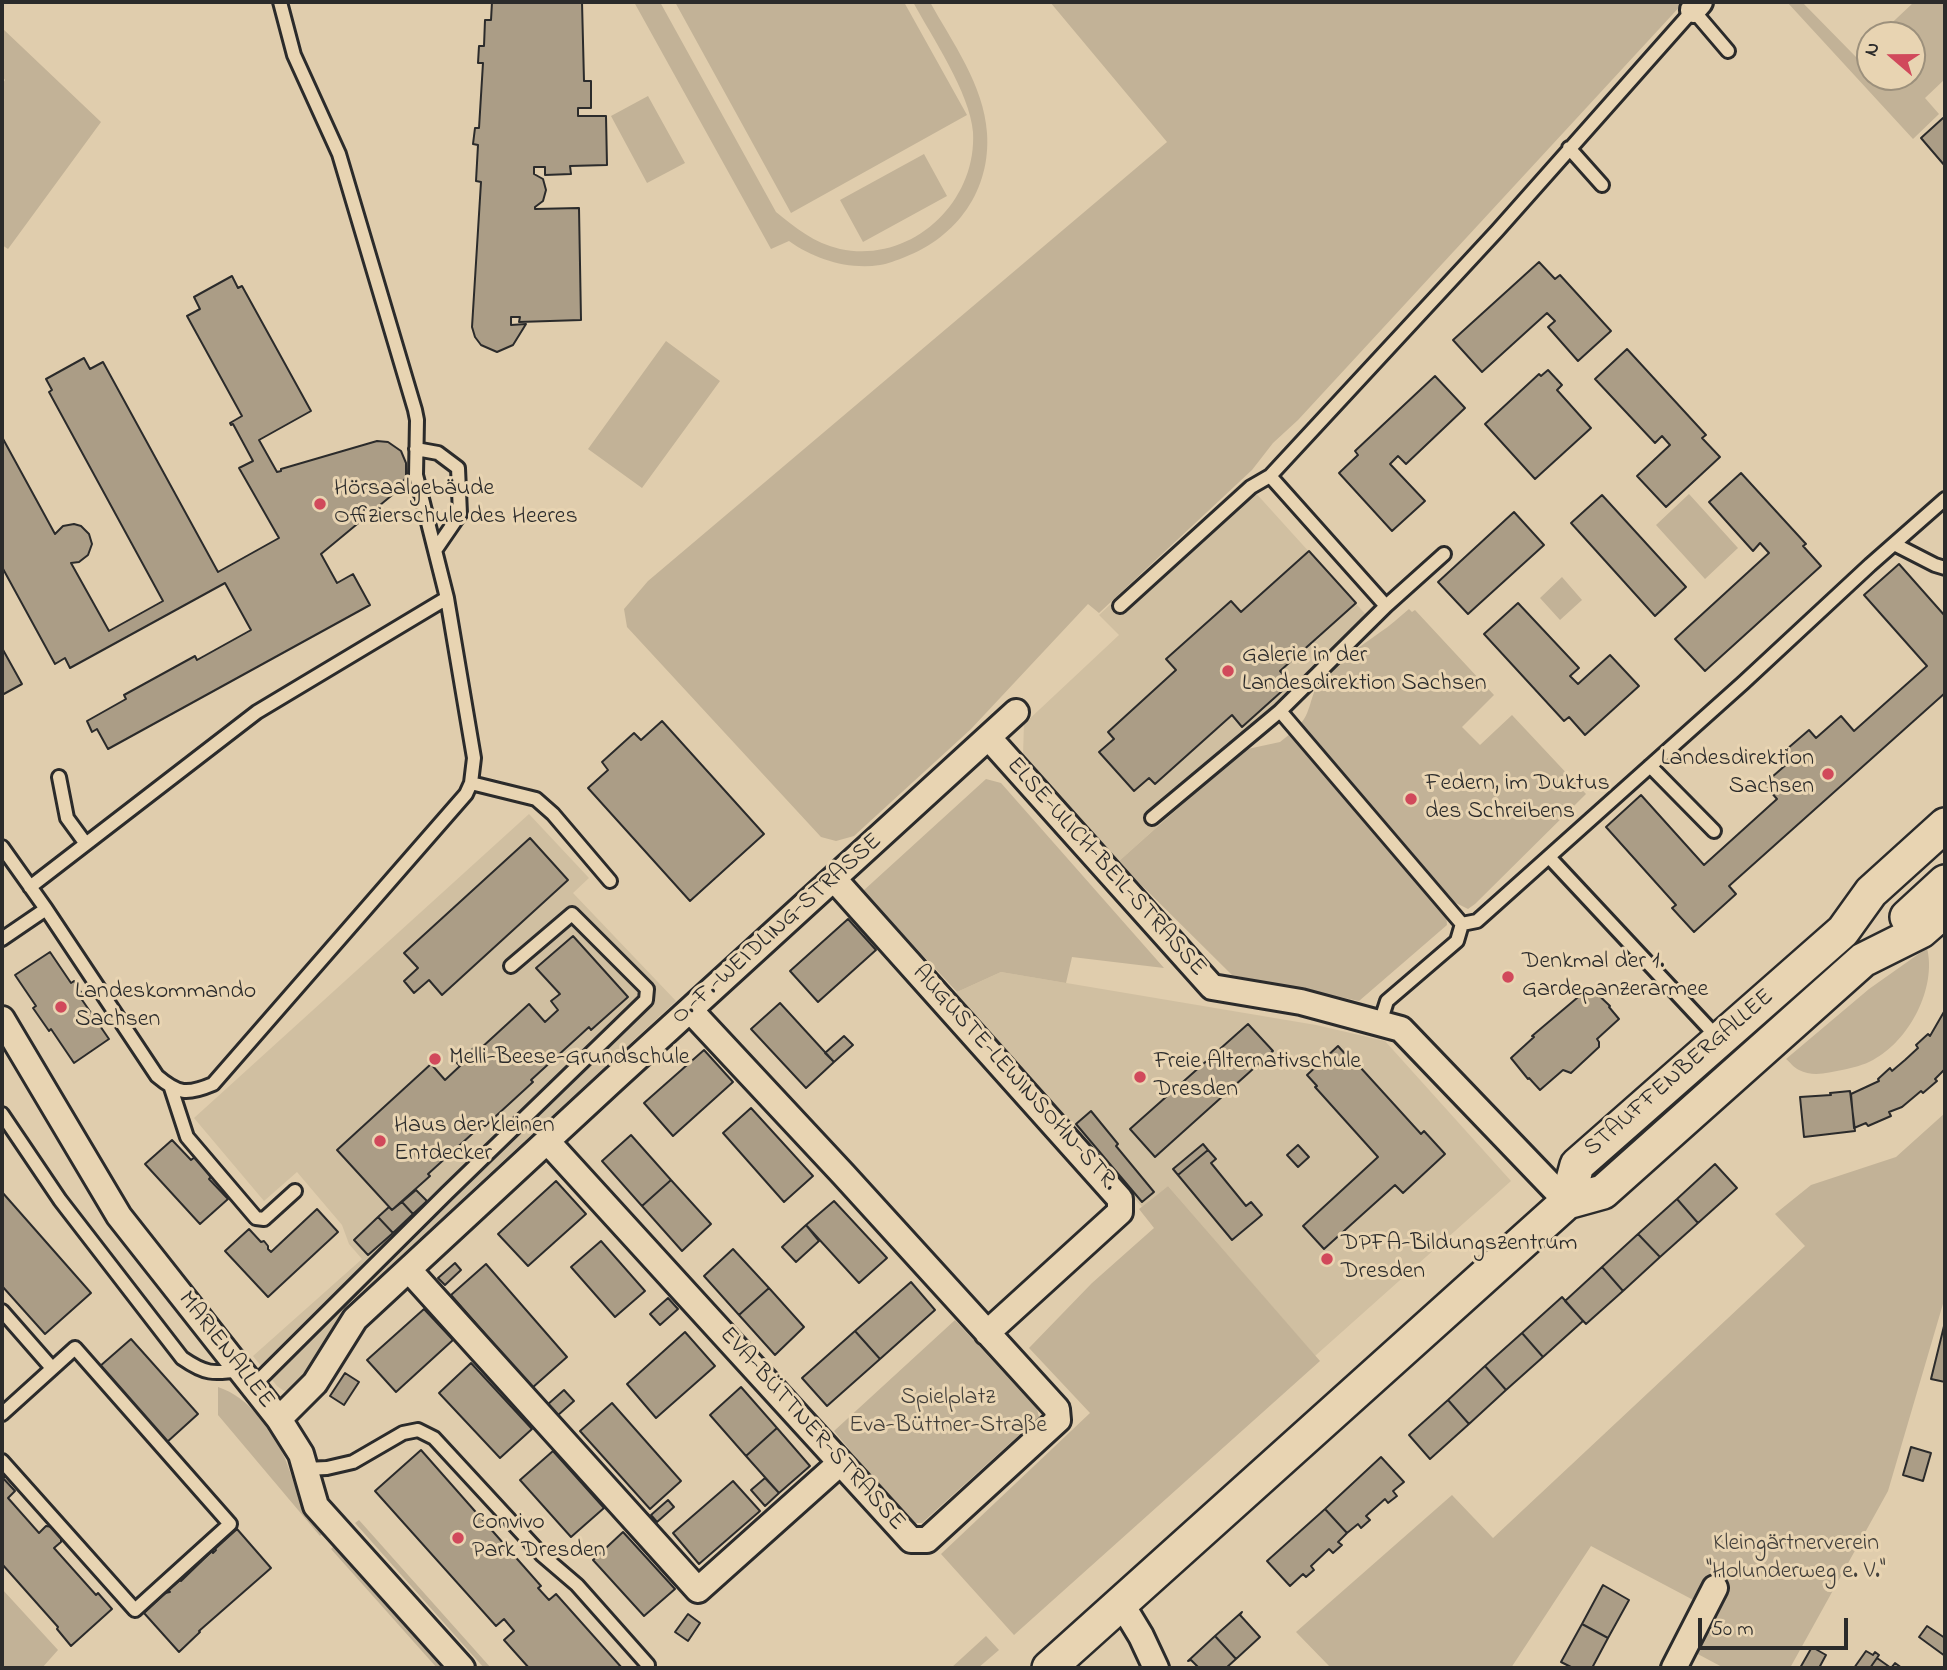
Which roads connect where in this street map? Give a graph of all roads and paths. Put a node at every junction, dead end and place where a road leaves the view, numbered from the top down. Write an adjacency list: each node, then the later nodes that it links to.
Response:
1 (280, 2): 6 (lane)
2 (1697, 6): 3 (lane); 4 (lane)
3 (1728, 51)
4 (1569, 148): 5 (lane); 7 (lane)
5 (1602, 185)
6 (416, 449): 10 (lane); 10 (lane)
7 (1270, 476): 14 (lane); 15 (lane)
8 (1945, 499): 9 (lane)
9 (1894, 544): 12 (lane); 19 (lane)
10 (436, 549): 13 (lane)
11 (1444, 554): 15 (lane)
12 (1945, 568)
13 (447, 598): 21 (lane); 25 (lane)
14 (1120, 606)
15 (1385, 606): 16 (lane)
16 (1280, 711): 22 (lane); 35 (lane)
17 (1016, 712): 18 (street, O.-F.-WEIDLING-STRASSE)
18 (989, 738): 29 (street, O.-F.-WEIDLING-STRASSE); 42 (street, ELSE-ULICH-BEIL-STRASSE)
19 (1650, 766): 24 (lane); 28 (lane)
20 (60, 777): 25 (lane)
21 (471, 783): 30 (lane); 44 (lane)
22 (1152, 818)
23 (1945, 825): 36 (main road, STAUFFENBERGALLEE)
24 (1714, 831)
25 (86, 844): 32 (lane)
26 (2, 847): 32 (lane)
27 (1945, 851): 36 (main road)
28 (1549, 857): 35 (lane); 43 (lane)
29 (834, 879): 40 (street, O.-F.-WEIDLING-STRASSE); 51 (street, AUGUSTE-LEWINSOHN-STR.)
30 (610, 881)
31 (1945, 882): 38 (main road)
32 (30, 887): 33 (lane)
33 (46, 909): 37 (lane); 44 (lane)
34 (1945, 910): 38 (main road, STAUFFENBERGALLEE)
35 (1462, 923): 42 (lane)
36 (1843, 931): 43 (main road, STAUFFENBERGALLEE)
37 (2, 939)
38 (1863, 960): 48 (main road, STAUFFENBERGALLEE)
39 (510, 966): 53 (lane)
40 (690, 1010): 46 (street, O.-F.-WEIDLING-STRASSE); 51 (street, EVA-BÜTTNER-STRASSE)
41 (2, 1019): 53 (street, MARIENALLEE)
42 (1380, 1023): 48 (street, ELSE-ULICH-BEIL-STRASSE)
43 (1719, 1039): 48 (main road, STAUFFENBERGALLEE)
44 (171, 1088): 47 (lane)
45 (2, 1114): 53 (lane)
46 (547, 1141): 49 (street, O.-F.-WEIDLING-STRASSE); 57 (street, EVA-BÜTTNER-STRASSE)
47 (295, 1191)
48 (1567, 1202): 60 (main road)
49 (409, 1270): 55 (street, O.-F.-WEIDLING-STRASSE); 57 (street)
50 (2, 1311): 52 (lane)
51 (987, 1333): 57 (street, EVA-BÜTTNER-STRASSE)
52 (52, 1368): 54 (lane); 56 (lane)
53 (246, 1378): 55 (street, MARIENALLEE)
54 (2, 1414)
55 (279, 1419): 58 (street, MARIENALLEE)
56 (2, 1461)
57 (840, 1464)
58 (305, 1469): 61 (lane); 62 (street, MARIENALLEE)
59 (1715, 1588): 65 (street)
60 (1121, 1603): 63 (main road); 64 (street)
61 (648, 1665)
62 (462, 1668)
63 (1049, 1668)
64 (1156, 1668)
65 (1674, 1668)

